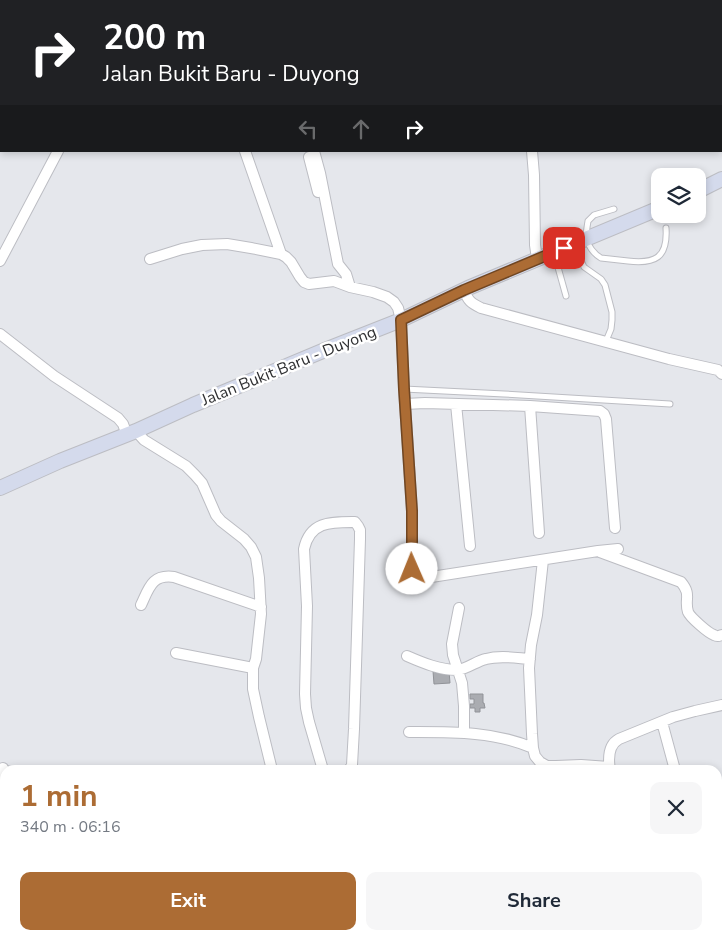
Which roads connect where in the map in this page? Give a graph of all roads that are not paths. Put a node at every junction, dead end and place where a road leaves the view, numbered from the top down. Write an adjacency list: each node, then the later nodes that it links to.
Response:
1 (57, 152): 16 (street)
2 (245, 152): 13 (street)
3 (308, 152): 17 (street)
4 (314, 152): 18 (street)
5 (532, 152): 14 (street)
6 (722, 179): 7 (main road)
7 (706, 187)
8 (614, 209): 11 (lane)
9 (651, 212): 11 (main road, Jalan Bukit Baru - Duyong)
10 (666, 228): 11 (lane)
11 (580, 242): 12 (main road, Jalan Bukit Baru - Duyong); 23 (lane)
12 (554, 252): 14 (main road, Jalan Bukit Baru - Duyong); 20 (lane)
13 (281, 254): 15 (street); 17 (street)
14 (540, 258): 19 (main road, Jalan Bukit Baru - Duyong)
15 (150, 259)
16 (0, 261)
17 (340, 282): 18 (street)
18 (350, 287): 21 (street)
19 (464, 290): 21 (main road, Jalan Bukit Baru - Duyong); 23 (street)
20 (566, 296)
21 (401, 320): 25 (street); 30 (main road, Jalan Bukit Baru - Duyong)
22 (0, 334): 30 (street)
23 (606, 341): 24 (street)
24 (722, 374)
25 (404, 389): 26 (street); 28 (lane)
26 (405, 404): 27 (street); 37 (street)
27 (456, 404): 29 (street); 34 (street)
28 (670, 404)
29 (530, 406): 32 (street); 33 (street)
30 (132, 433): 31 (main road, Jalan Bukit Baru - Duyong); 39 (street)
31 (0, 488)
32 (615, 528)
33 (539, 533)
34 (470, 546)
35 (618, 550): 36 (street)
36 (598, 552): 37 (street); 41 (street)
37 (543, 560): 44 (street)
38 (141, 605): 39 (street)
39 (260, 607): 45 (street)
40 (459, 608): 46 (street)
41 (722, 635)
42 (176, 653): 45 (street)
43 (408, 656): 46 (street)
44 (530, 659): 46 (street); 51 (street)
45 (253, 668): 52 (street)
46 (457, 670): 50 (street)
47 (722, 705): 48 (street)
48 (662, 722): 56 (street); 57 (street)
49 (409, 732): 50 (street)
50 (464, 732): 51 (street)
51 (533, 748): 55 (street)
52 (271, 765)
53 (323, 765): 54 (street)
54 (350, 765)
55 (545, 765)
56 (610, 765)
57 (674, 765)

